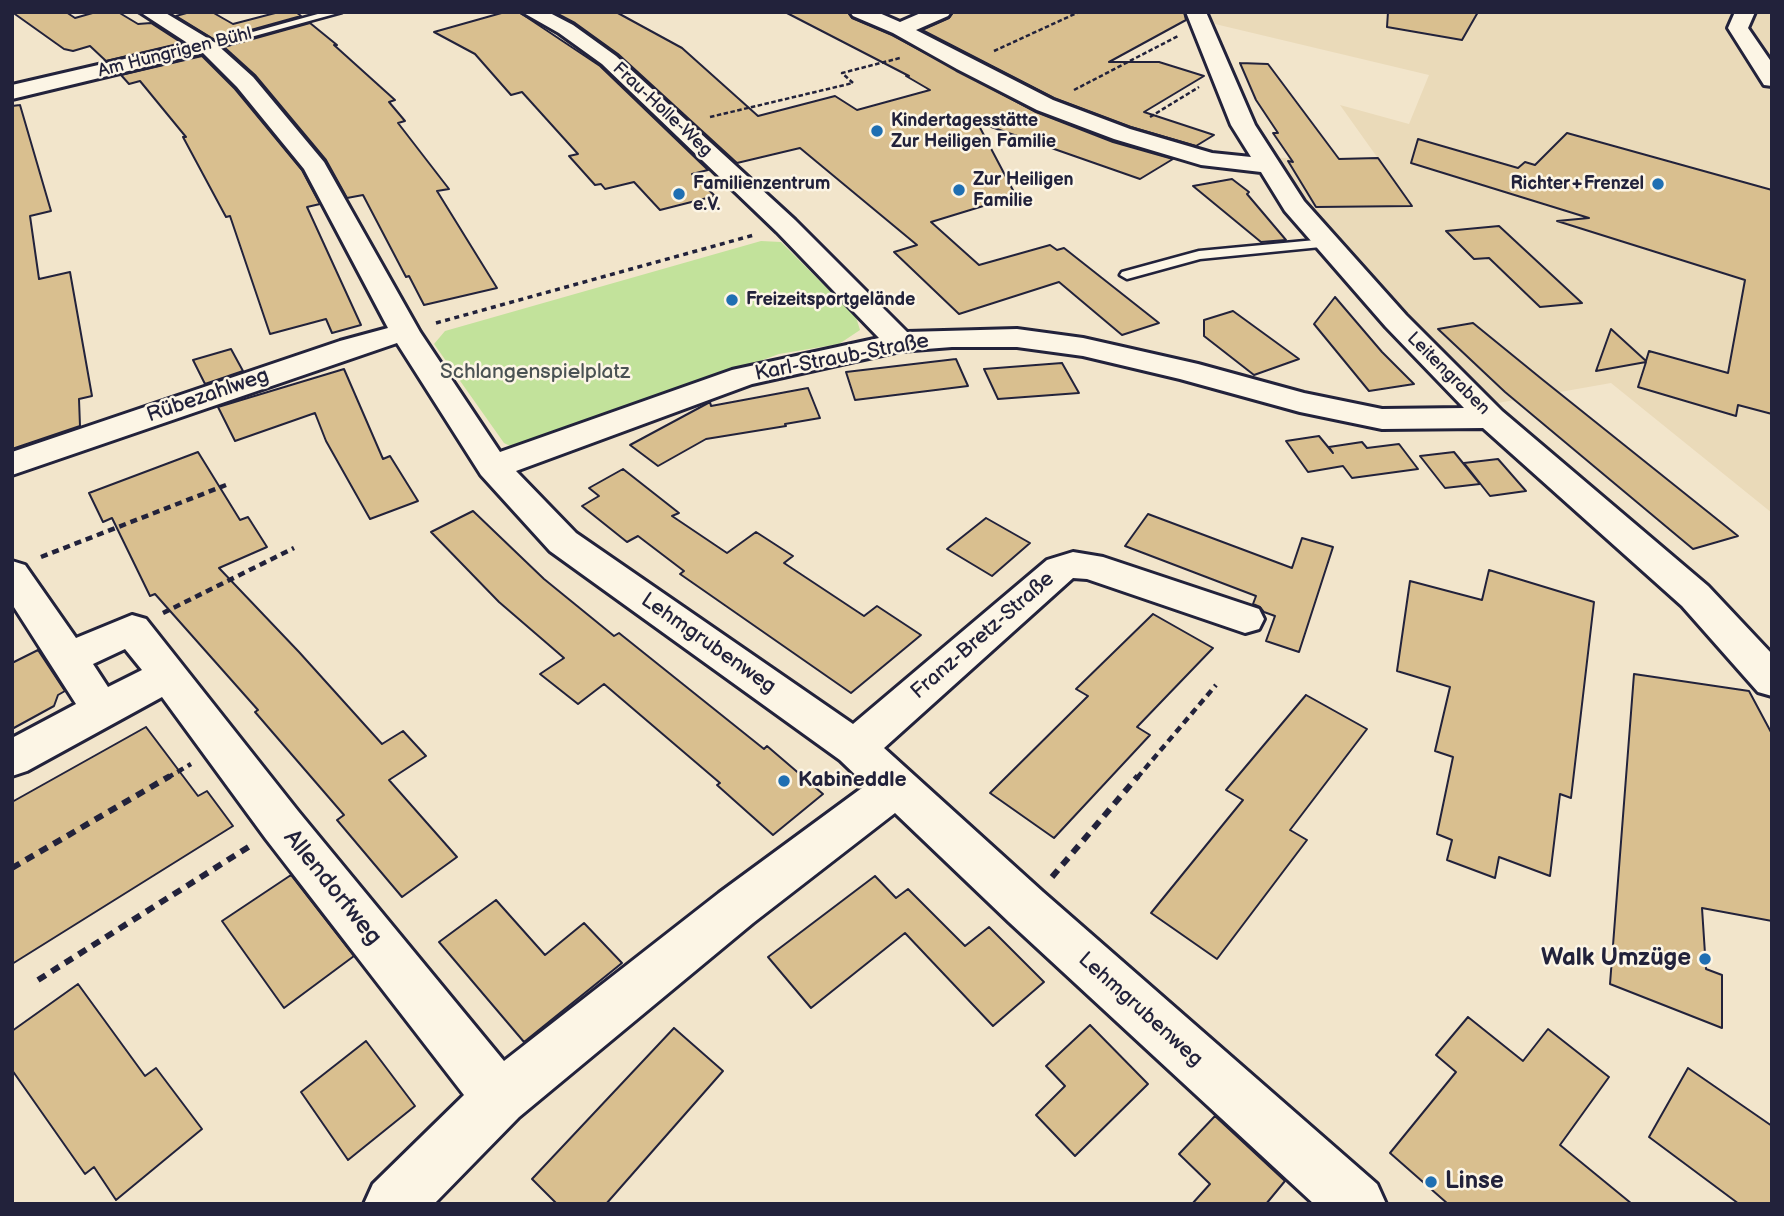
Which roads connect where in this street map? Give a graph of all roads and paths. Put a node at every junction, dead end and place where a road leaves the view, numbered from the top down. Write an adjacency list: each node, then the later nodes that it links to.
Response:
1 (150, 12): 10 (street, Lehmgrubenweg)
2 (337, 12): 10 (lane, Am Hungrigen Bühl)
3 (532, 12): 17 (street, Frau-Holle-Weg)
4 (860, 12): 9 (street)
5 (941, 12): 9 (street)
6 (1080, 12): 12 (path)
7 (1752, 13): 13 (street)
8 (1200, 23): 14 (street, Leitengraben); 16 (path)
9 (900, 29): 11 (street)
10 (207, 46): 15 (street, Am Hungrigen Bühl); 23 (street, Lehmgrubenweg)
11 (936, 49): 12 (street); 17 (path)
12 (964, 65): 16 (street)
13 (1772, 80)
14 (1226, 85): 18 (path); 19 (street, Leitengraben)
15 (12, 92)
16 (1045, 105): 18 (street)
17 (678, 124): 20 (street, Frau-Holle-Weg)
18 (1122, 134): 19 (street)
19 (1269, 166): 21 (street, Leitengraben)
20 (786, 226): 23 (path); 24 (street, Frau-Holle-Weg)
21 (1326, 243): 22 (lane); 25 (street, Leitengraben)
22 (1127, 275)
23 (405, 332): 26 (street, Rübezahlweg); 27 (street, Lehmgrubenweg)
24 (900, 342): 25 (street, Karl-Straub-Straße); 27 (street, Karl-Straub-Straße)
25 (1491, 418): 35 (street, Leitengraben)
26 (12, 464)
27 (493, 467): 39 (street, Lehmgrubenweg)
28 (226, 485): 30 (path)
29 (294, 548): 32 (path)
30 (25, 566): 33 (street)
31 (1245, 619): 39 (street, Franz-Bretz-Straße)
32 (132, 629): 33 (street); 34 (street, Allendorfweg)
33 (68, 658): 37 (street)
34 (168, 675): 37 (street); 38 (street, Allendorfweg)
35 (1772, 681)
36 (1216, 685): 44 (path)
37 (101, 710): 40 (street)
38 (222, 746): 42 (street, Allendorfweg); 43 (path)
39 (855, 748): 41 (street, Lehmgrubenweg)
40 (12, 759)
41 (897, 786): 44 (street, Lehmgrubenweg); 46 (street)
42 (282, 825): 45 (path); 46 (street, Allendorfweg)
43 (12, 868)
44 (1026, 907): 48 (street, Lehmgrubenweg)
45 (38, 980)
46 (500, 1098): 47 (street)
47 (393, 1204)
48 (1357, 1204)

